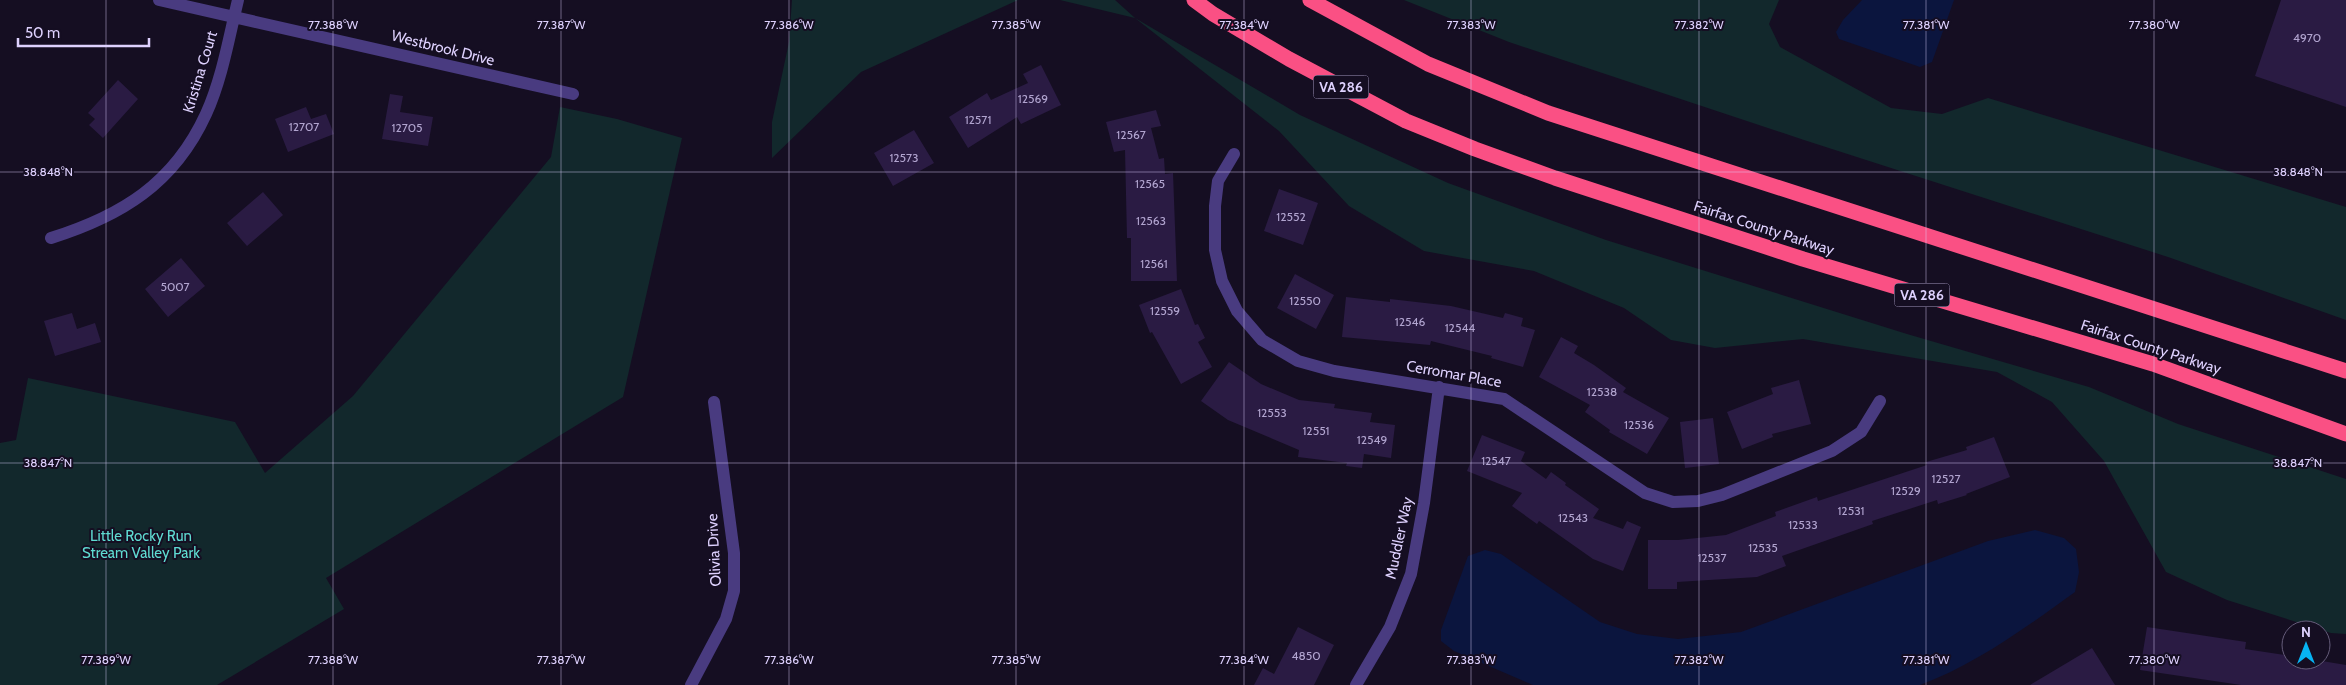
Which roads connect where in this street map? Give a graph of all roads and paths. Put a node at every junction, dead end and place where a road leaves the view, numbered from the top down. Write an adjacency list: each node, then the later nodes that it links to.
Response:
1 (159, 0): 5 (street, Westbrook Drive)
2 (238, 0): 5 (street, Kristina Court)
3 (1194, 0): 13 (highway, Fairfax County Parkway / VA 286)
4 (1310, 0): 9 (highway)
5 (234, 16): 6 (street, Westbrook Drive); 8 (street, Kristina Court)
6 (573, 94)
7 (1234, 154): 10 (street, Cerromar Place)
8 (51, 238)
9 (2344, 370)
10 (1439, 387): 11 (street, Cerromar Place); 15 (street, Muddler Way)
11 (1880, 401)
12 (714, 402): 14 (street, Olivia Drive)
13 (2346, 434)
14 (691, 685)
15 (1356, 685)

